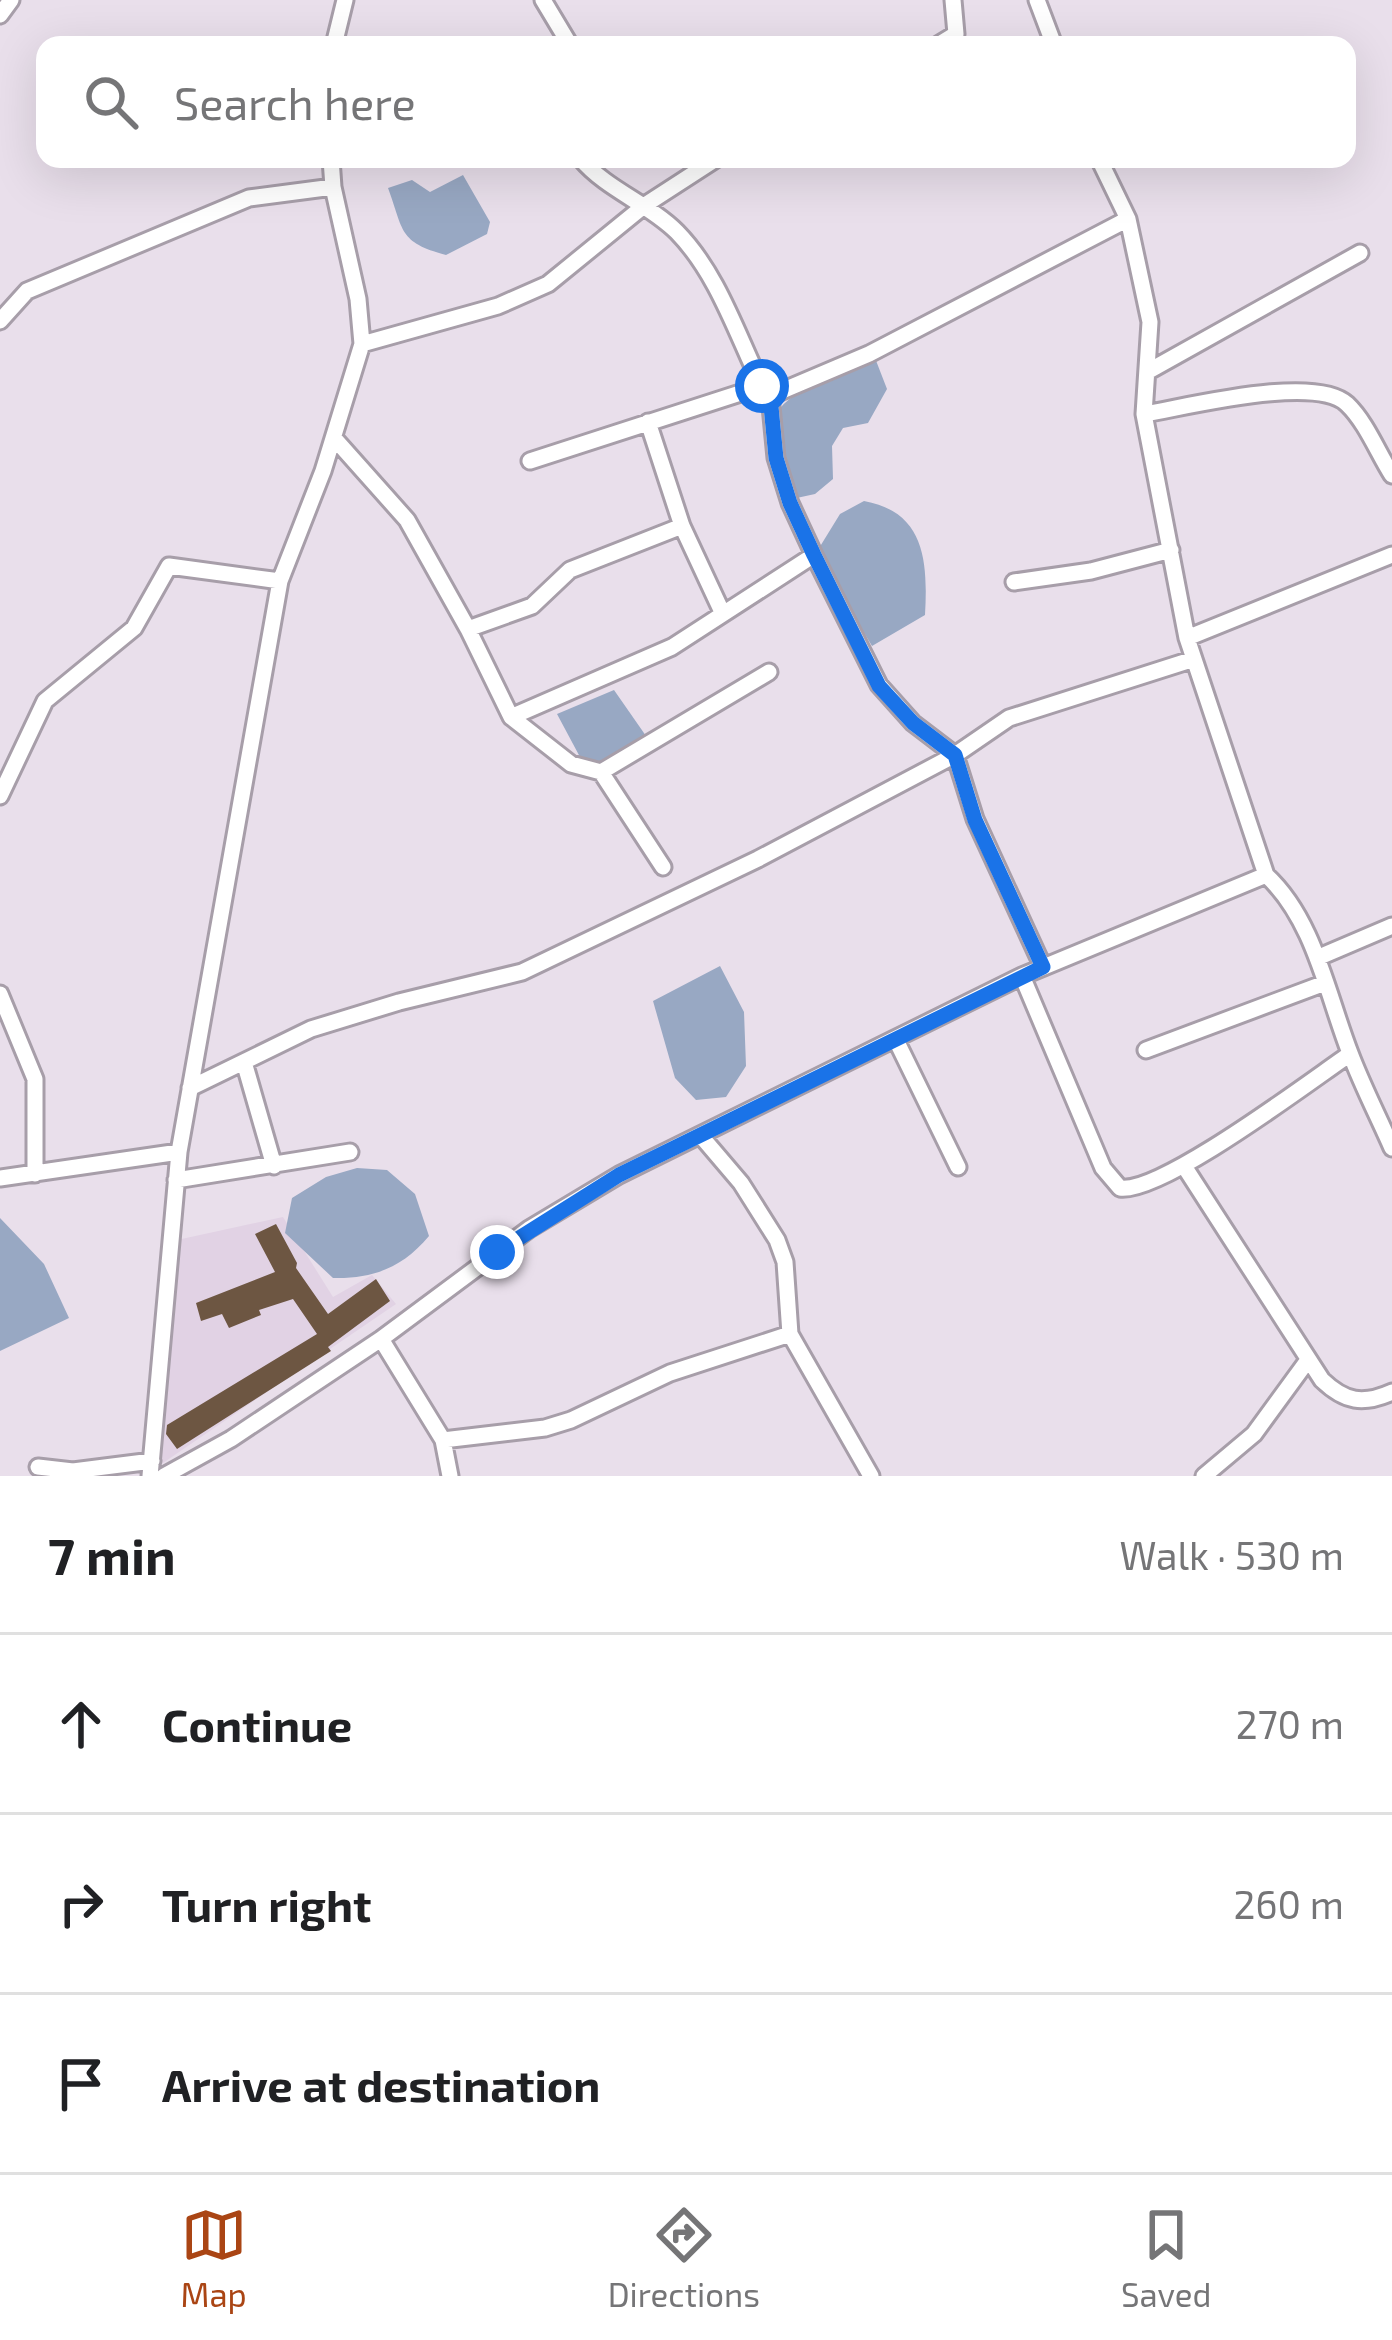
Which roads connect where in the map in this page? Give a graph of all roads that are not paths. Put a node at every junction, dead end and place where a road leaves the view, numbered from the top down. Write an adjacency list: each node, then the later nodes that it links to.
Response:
1 (11, 0): 6 (street)
2 (345, 0): 7 (street)
3 (543, 0): 8 (street)
4 (953, 0): 9 (street)
5 (1037, 0): 10 (street)
6 (0, 15)
7 (336, 36)
8 (565, 36)
9 (953, 36)
10 (1051, 36)
11 (332, 168): 15 (street)
12 (594, 168): 16 (street)
13 (702, 168): 16 (street)
14 (1103, 168): 17 (street)
15 (333, 187): 19 (street); 20 (street)
16 (645, 205): 20 (street); 22 (street)
17 (1128, 219): 21 (street); 22 (street)
18 (1360, 253): 21 (street)
19 (0, 321)
20 (362, 344): 25 (street)
21 (1147, 372): 23 (street)
22 (766, 391): 24 (street); 30 (street)
23 (1144, 414): 27 (street); 29 (street)
24 (648, 422): 26 (street); 28 (street)
25 (334, 437): 32 (street); 35 (street)
26 (530, 461)
27 (1392, 476)
28 (682, 526): 34 (street); 35 (street)
29 (1171, 550): 33 (street); 36 (street)
30 (814, 555): 34 (street); 40 (street)
31 (1392, 555): 36 (street)
32 (280, 581): 42 (street); 55 (street)
33 (1014, 582)
34 (723, 614): 39 (street)
35 (468, 628): 39 (street)
36 (1187, 638): 37 (street)
37 (1195, 659): 40 (street); 44 (street)
38 (769, 672): 41 (street)
39 (511, 717): 41 (street)
40 (955, 755): 47 (street); 54 (street)
41 (602, 772): 43 (street)
42 (0, 796)
43 (663, 867)
44 (1266, 875): 46 (street); 47 (street)
45 (1392, 926): 46 (street)
46 (1317, 958): 49 (street)
47 (1043, 967): 48 (street)
48 (1022, 976): 51 (street); 61 (street)
49 (1325, 983): 52 (street); 53 (street)
50 (0, 994): 63 (street)
51 (896, 1040): 56 (street); 62 (street)
52 (1146, 1050)
53 (1350, 1054): 57 (street); 61 (street)
54 (244, 1062): 55 (street); 60 (street)
55 (190, 1088): 59 (street)
56 (701, 1136): 66 (street); 67 (street)
57 (1392, 1148)
58 (350, 1151): 60 (street)
59 (179, 1152): 63 (street); 65 (street)
60 (274, 1166): 65 (street)
61 (1184, 1166): 68 (street)
62 (958, 1167)
63 (35, 1174): 64 (street)
64 (0, 1178)
65 (176, 1180): 72 (street)
66 (790, 1334): 70 (street); 75 (street)
67 (381, 1339): 70 (street); 73 (street)
68 (1308, 1360): 69 (street); 76 (street)
69 (1392, 1392)
70 (443, 1440): 74 (street)
71 (38, 1467): 72 (street)
72 (151, 1468)
73 (164, 1476)
74 (450, 1476)
75 (871, 1476)
76 (1204, 1476)

